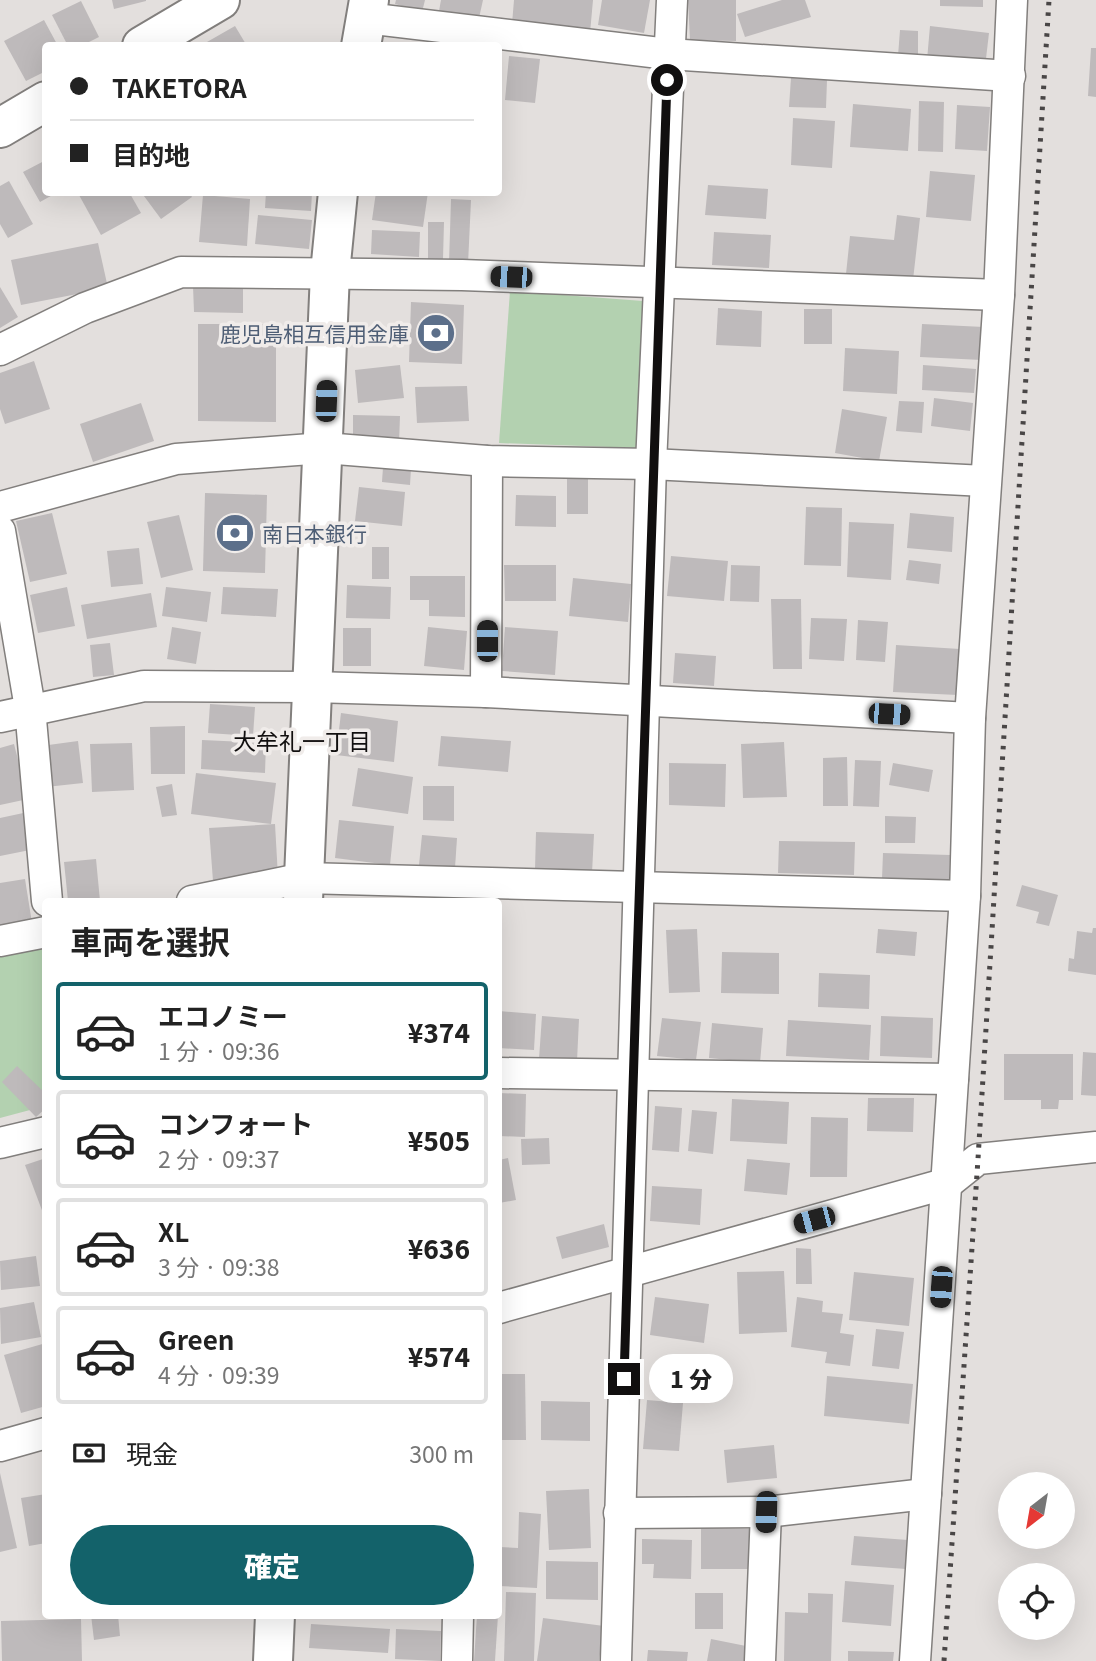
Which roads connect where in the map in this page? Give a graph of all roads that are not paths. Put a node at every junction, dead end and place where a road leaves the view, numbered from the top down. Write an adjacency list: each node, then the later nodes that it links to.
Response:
1 (220, 0): 5 (street)
2 (672, 0): 6 (street)
3 (1012, 0): 7 (street)
4 (366, 21): 6 (street)
5 (149, 42)
6 (668, 54): 7 (street); 12 (street)
7 (1010, 76): 13 (street)
8 (42, 104): 9 (street)
9 (0, 128)
10 (338, 196): 11 (street)
11 (330, 273): 12 (street); 14 (street); 15 (street)
12 (659, 283): 13 (street); 17 (street)
13 (999, 295): 18 (street)
14 (0, 350)
15 (324, 448): 16 (street); 19 (street); 21 (street)
16 (487, 461): 17 (street); 22 (street)
17 (651, 464): 18 (street); 23 (street)
18 (985, 481): 26 (street)
19 (0, 507)
20 (0, 530): 24 (street)
21 (313, 687): 22 (street); 24 (street); 28 (street)
22 (486, 692): 23 (street)
23 (647, 702): 26 (street); 27 (street)
24 (30, 708): 25 (street); 30 (street)
25 (0, 717)
26 (970, 718): 29 (street)
27 (639, 889): 28 (street); 29 (street); 35 (street)
28 (304, 890): 31 (street)
29 (965, 896): 36 (street)
30 (47, 898)
31 (223, 898)
32 (42, 933): 33 (street)
33 (0, 941)
34 (502, 1073): 35 (street)
35 (633, 1074): 36 (street); 41 (street)
36 (953, 1079): 40 (street)
37 (42, 1133): 38 (street)
38 (0, 1143)
39 (1096, 1147): 40 (street)
40 (948, 1183): 41 (street); 45 (street)
41 (627, 1272): 42 (street); 47 (street)
42 (502, 1307)
43 (42, 1434): 44 (street)
44 (0, 1446)
45 (926, 1494): 46 (street); 54 (street)
46 (766, 1512): 47 (street); 53 (street)
47 (619, 1513): 52 (street)
48 (275, 1619): 50 (street)
49 (458, 1619): 51 (street)
50 (273, 1661)
51 (457, 1661)
52 (616, 1661)
53 (760, 1661)
54 (915, 1661)

